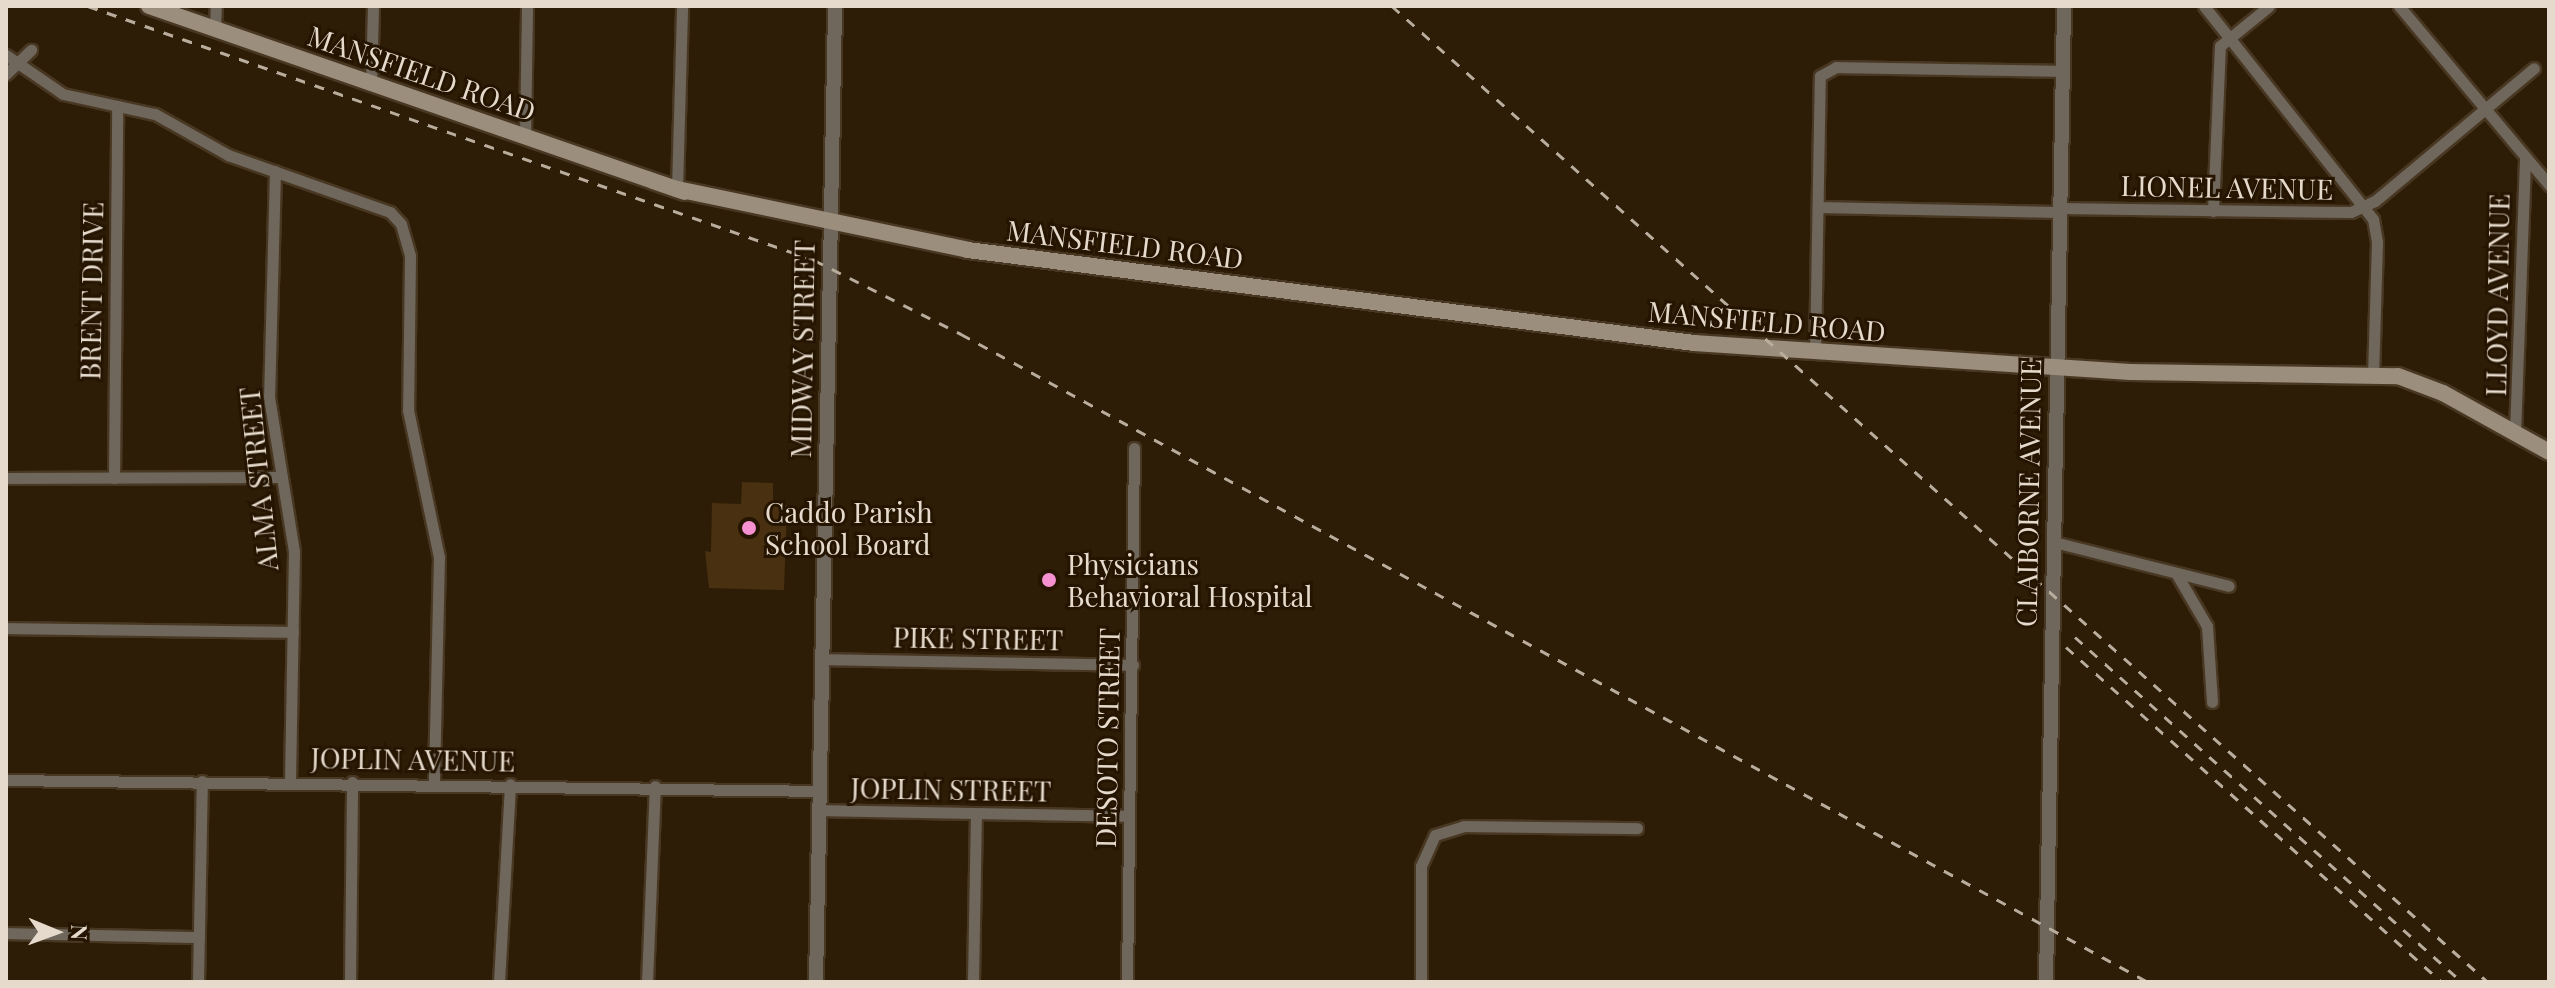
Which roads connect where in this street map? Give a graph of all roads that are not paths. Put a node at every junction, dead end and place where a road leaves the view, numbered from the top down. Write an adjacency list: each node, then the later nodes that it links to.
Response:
1 (149, 6): 11 (main road, MANSFIELD ROAD)
2 (216, 6): 11 (street)
3 (373, 6): 19 (street)
4 (527, 6): 22 (street)
5 (682, 6): 26 (street)
6 (835, 6): 31 (street, MIDWAY STREET)
7 (2064, 6): 17 (street, CLAIBORNE AVENUE)
8 (2204, 6): 12 (street)
9 (2269, 6): 12 (street)
10 (2399, 6): 21 (street)
11 (215, 29): 19 (main road, MANSFIELD ROAD)
12 (2228, 37): 28 (street); 30 (street)
13 (31, 50): 15 (street)
14 (6, 55): 15 (street)
15 (18, 62): 18 (street); 20 (street)
16 (2534, 68): 21 (street, LIONEL AVENUE)
17 (2063, 71): 27 (street); 29 (street, CLAIBORNE AVENUE)
18 (6, 74)
19 (371, 83): 22 (main road, MANSFIELD ROAD)
20 (117, 106): 24 (street); 40 (street, BRENT DRIVE)
21 (2483, 111): 23 (street); 28 (street, LIONEL AVENUE)
22 (525, 136): 26 (main road, MANSFIELD ROAD)
23 (2525, 158): 25 (street); 35 (street, LLOYD AVENUE)
24 (275, 171): 38 (street, ALMA STREET); 53 (street)
25 (2549, 185)
26 (677, 189): 31 (main road, MANSFIELD ROAD)
27 (1818, 207): 29 (street, LIONEL AVENUE); 32 (street)
28 (2363, 208): 30 (street, LIONEL AVENUE); 34 (street)
29 (2059, 210): 30 (street, LIONEL AVENUE); 33 (street, CLAIBORNE AVENUE)
30 (2213, 211)
31 (830, 229): 32 (main road, MANSFIELD ROAD); 46 (street, MIDWAY STREET)
32 (1815, 353): 33 (main road, MANSFIELD ROAD)
33 (2057, 368): 34 (main road, MANSFIELD ROAD); 41 (street, CLAIBORNE AVENUE)
34 (2373, 375): 35 (main road, MANSFIELD ROAD)
35 (2515, 433): 37 (main road, MANSFIELD ROAD)
36 (1134, 448): 47 (street, DESOTO STREET)
37 (2549, 452)
38 (281, 477): 40 (street); 45 (street, ALMA STREET)
39 (6, 478): 40 (street)
40 (114, 478)
41 (2054, 542): 42 (street); 71 (street, CLAIBORNE AVENUE)
42 (2176, 573): 43 (street); 48 (street)
43 (2229, 586)
44 (6, 628): 45 (street)
45 (293, 632): 51 (street, ALMA STREET)
46 (822, 659): 47 (street, PIKE STREET); 56 (street, MIDWAY STREET)
47 (1133, 665): 59 (street, DESOTO STREET)
48 (2212, 702)
49 (6, 780): 50 (street, JOPLIN AVENUE)
50 (202, 781): 51 (street, JOPLIN AVENUE); 62 (street)
51 (290, 781): 52 (street, JOPLIN AVENUE)
52 (352, 782): 53 (street, JOPLIN AVENUE); 64 (street)
53 (434, 783): 54 (street, JOPLIN AVENUE)
54 (510, 784): 55 (street, JOPLIN AVENUE); 65 (street)
55 (655, 786): 56 (street, JOPLIN AVENUE); 66 (street)
56 (820, 791): 57 (street, MIDWAY STREET)
57 (819, 810): 58 (street, JOPLIN STREET); 67 (street, MIDWAY STREET)
58 (976, 814): 59 (street, JOPLIN STREET); 68 (street)
59 (1129, 816): 69 (street, DESOTO STREET)
60 (1637, 828): 70 (street)
61 (6, 933): 62 (street)
62 (199, 937): 63 (street)
63 (198, 982)
64 (350, 982)
65 (499, 982)
66 (647, 982)
67 (816, 982)
68 (973, 982)
69 (1127, 982)
70 (1421, 982)
71 (2046, 982)

